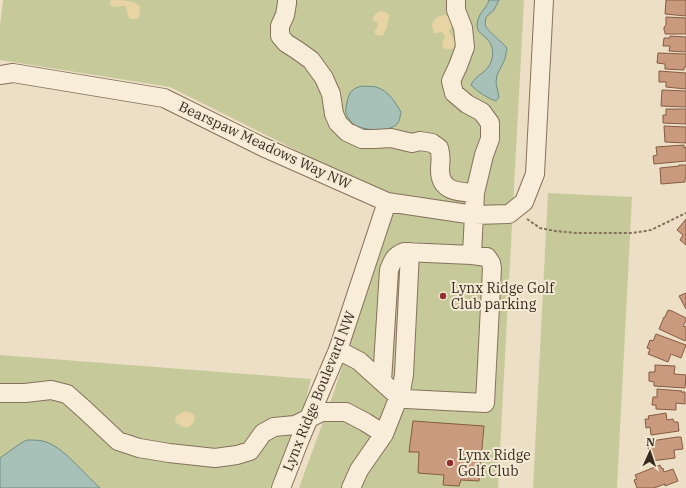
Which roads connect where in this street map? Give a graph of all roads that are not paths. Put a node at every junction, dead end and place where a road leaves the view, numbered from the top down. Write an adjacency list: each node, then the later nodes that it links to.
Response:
1 (287, 0): 5 (street)
2 (456, 0): 5 (street)
3 (544, 0): 7 (street, Bearspaw Meadows Way NW)
4 (0, 75): 6 (street, Bearspaw Meadows Way NW)
5 (475, 193): 7 (street)
6 (387, 202): 7 (street, Bearspaw Meadows Way NW); 10 (street, Lynx Ridge Boulevard NW)
7 (474, 215): 9 (street)
8 (410, 252): 9 (street); 11 (street); 13 (street)
9 (472, 255): 13 (street)
10 (338, 350): 11 (street); 14 (street, Lynx Ridge Boulevard NW)
11 (382, 381): 13 (street)
12 (0, 393): 14 (street)
13 (399, 397): 15 (street)
14 (309, 418): 15 (street); 16 (street, Lynx Ridge Boulevard NW)
15 (384, 434): 17 (street)
16 (281, 488)
17 (352, 488)

